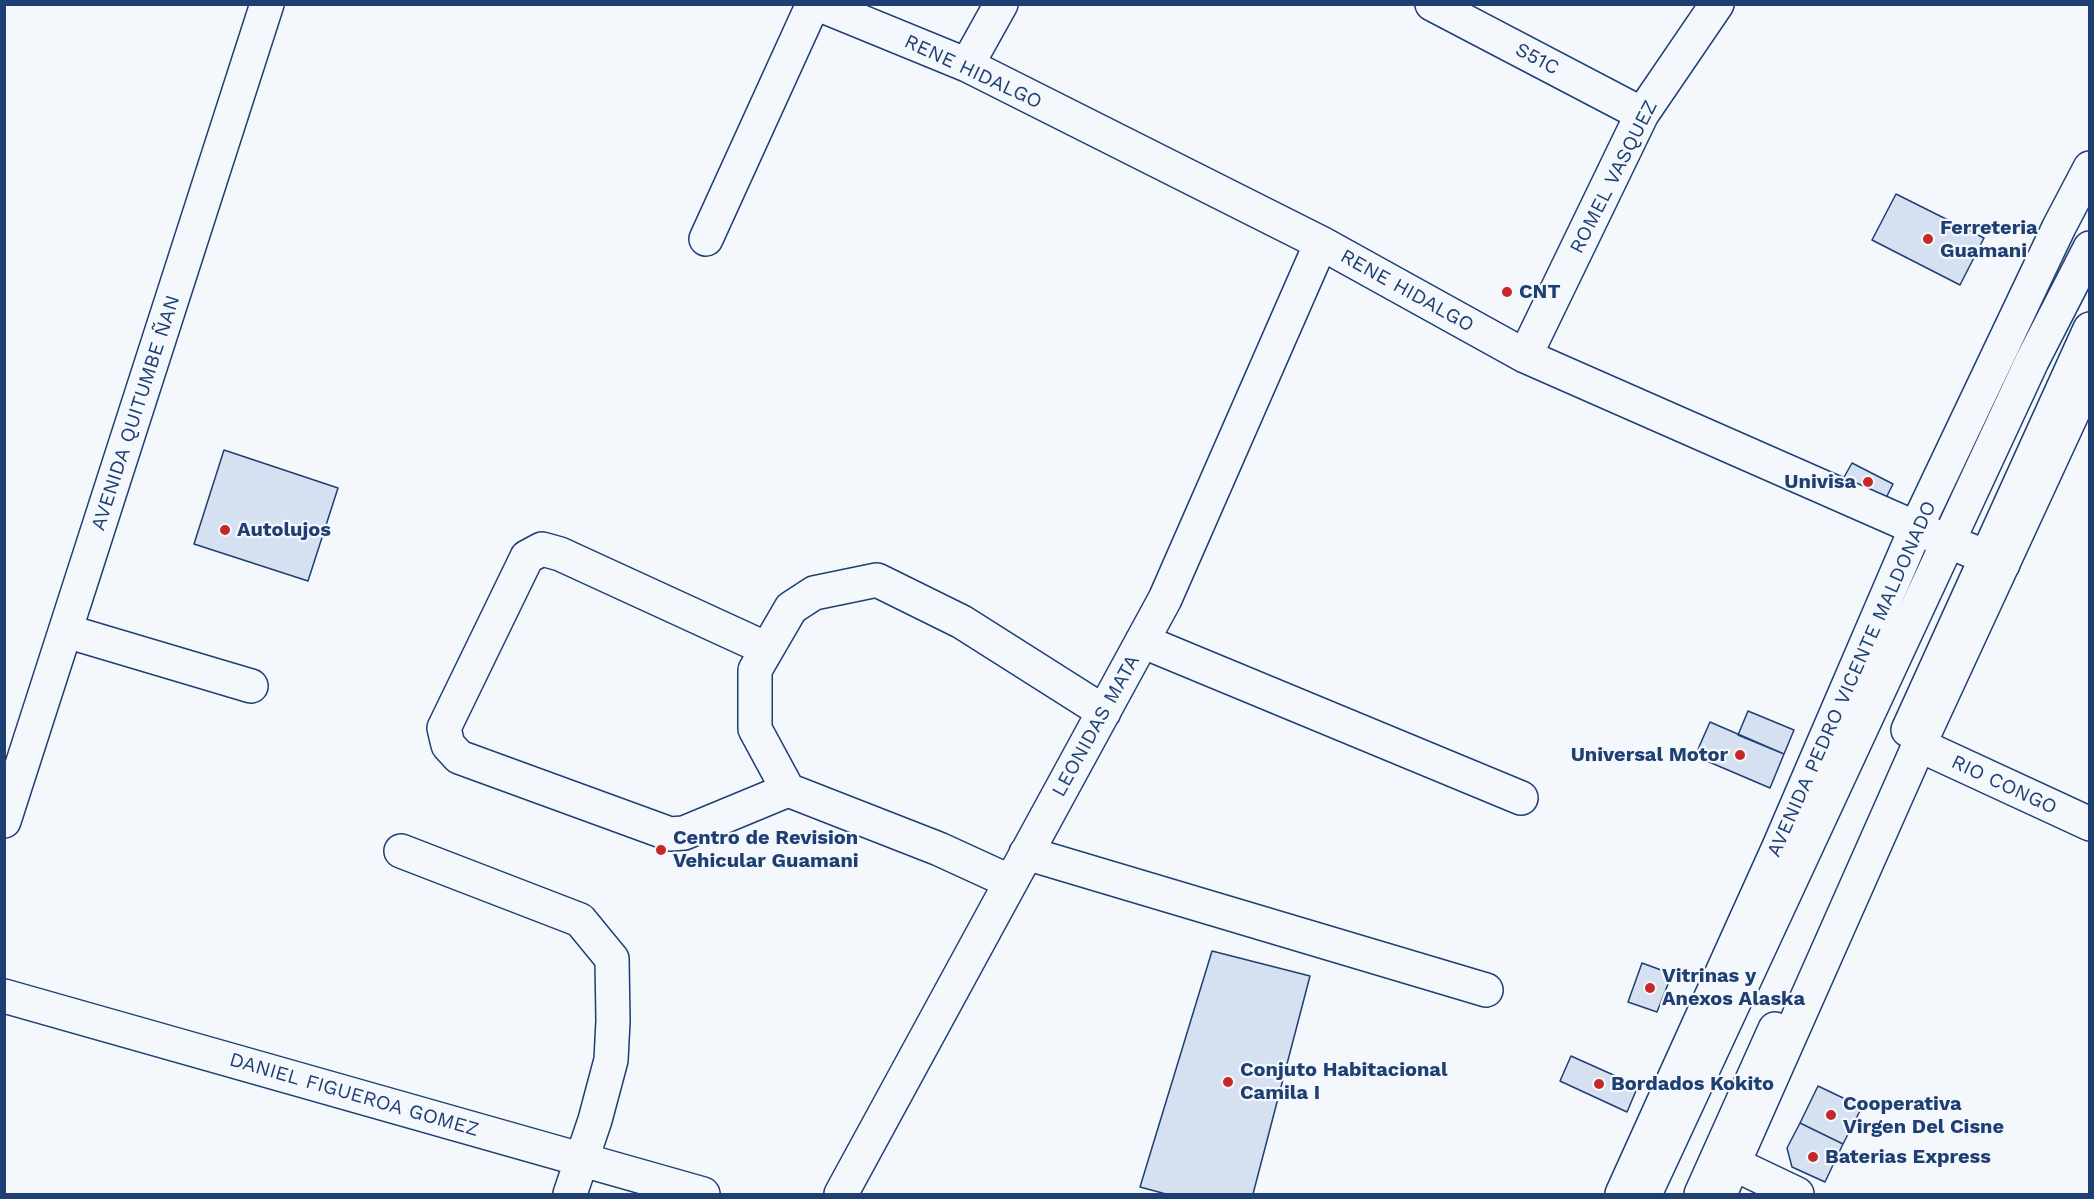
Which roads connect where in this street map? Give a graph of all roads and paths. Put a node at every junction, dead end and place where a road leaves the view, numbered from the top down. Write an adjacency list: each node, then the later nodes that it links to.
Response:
1 (267, 4): 19 (street, AVENIDA QUITUMBE ÑAN)
2 (813, 4): 10 (street)
3 (818, 4): 7 (street, RENE HIDALGO)
4 (1001, 4): 7 (street)
5 (1432, 4): 8 (street, S51C)
6 (1717, 4): 8 (street, ROMEL VASQUEZ)
7 (967, 65): 11 (street, RENE HIDALGO)
8 (1642, 114): 14 (street, ROMEL VASQUEZ)
9 (2090, 168): 16 (street, AVENIDA PEDRO VICENTE MALDONADO)
10 (706, 239)
11 (1321, 243): 14 (street, RENE HIDALGO); 20 (street, LEONIDAS MATA)
12 (2090, 248): 17 (street)
13 (2090, 328): 18 (street)
14 (1525, 357): 16 (street, RENE HIDALGO)
15 (2090, 375): 18 (street)
16 (1916, 528): 17 (street, RENE HIDALGO); 39 (street, AVENIDA PEDRO VICENTE MALDONADO)
17 (1948, 541): 18 (street, RENE HIDALGO); 40 (street)
18 (1994, 560): 24 (street); 41 (street)
19 (66, 631): 22 (street); 27 (street, AVENIDA QUITUMBE ÑAN)
20 (1142, 641): 23 (street, LEONIDAS MATA); 26 (street)
21 (767, 649): 23 (street); 25 (street); 25 (street)
22 (251, 686)
23 (1104, 712): 30 (street, LEONIDAS MATA)
24 (1919, 745): 28 (street, RIO CONGO); 35 (street)
25 (788, 790): 31 (street)
26 (1521, 798)
27 (4, 821)
28 (2090, 824)
29 (401, 851): 34 (street)
30 (1026, 853): 31 (street, LEONIDAS MATA); 32 (street)
31 (1011, 882): 38 (street, LEONIDAS MATA)
32 (1486, 990)
33 (4, 996): 34 (street, DANIEL FIGUEROA GOMEZ)
34 (581, 1160): 36 (street); 37 (street, DANIEL FIGUEROA GOMEZ)
35 (1734, 1164): 42 (street); 43 (street)
36 (570, 1194)
37 (703, 1194)
38 (841, 1194)
39 (1622, 1194)
40 (1645, 1194)
41 (1701, 1194)
42 (1720, 1194)
43 (1797, 1194)

